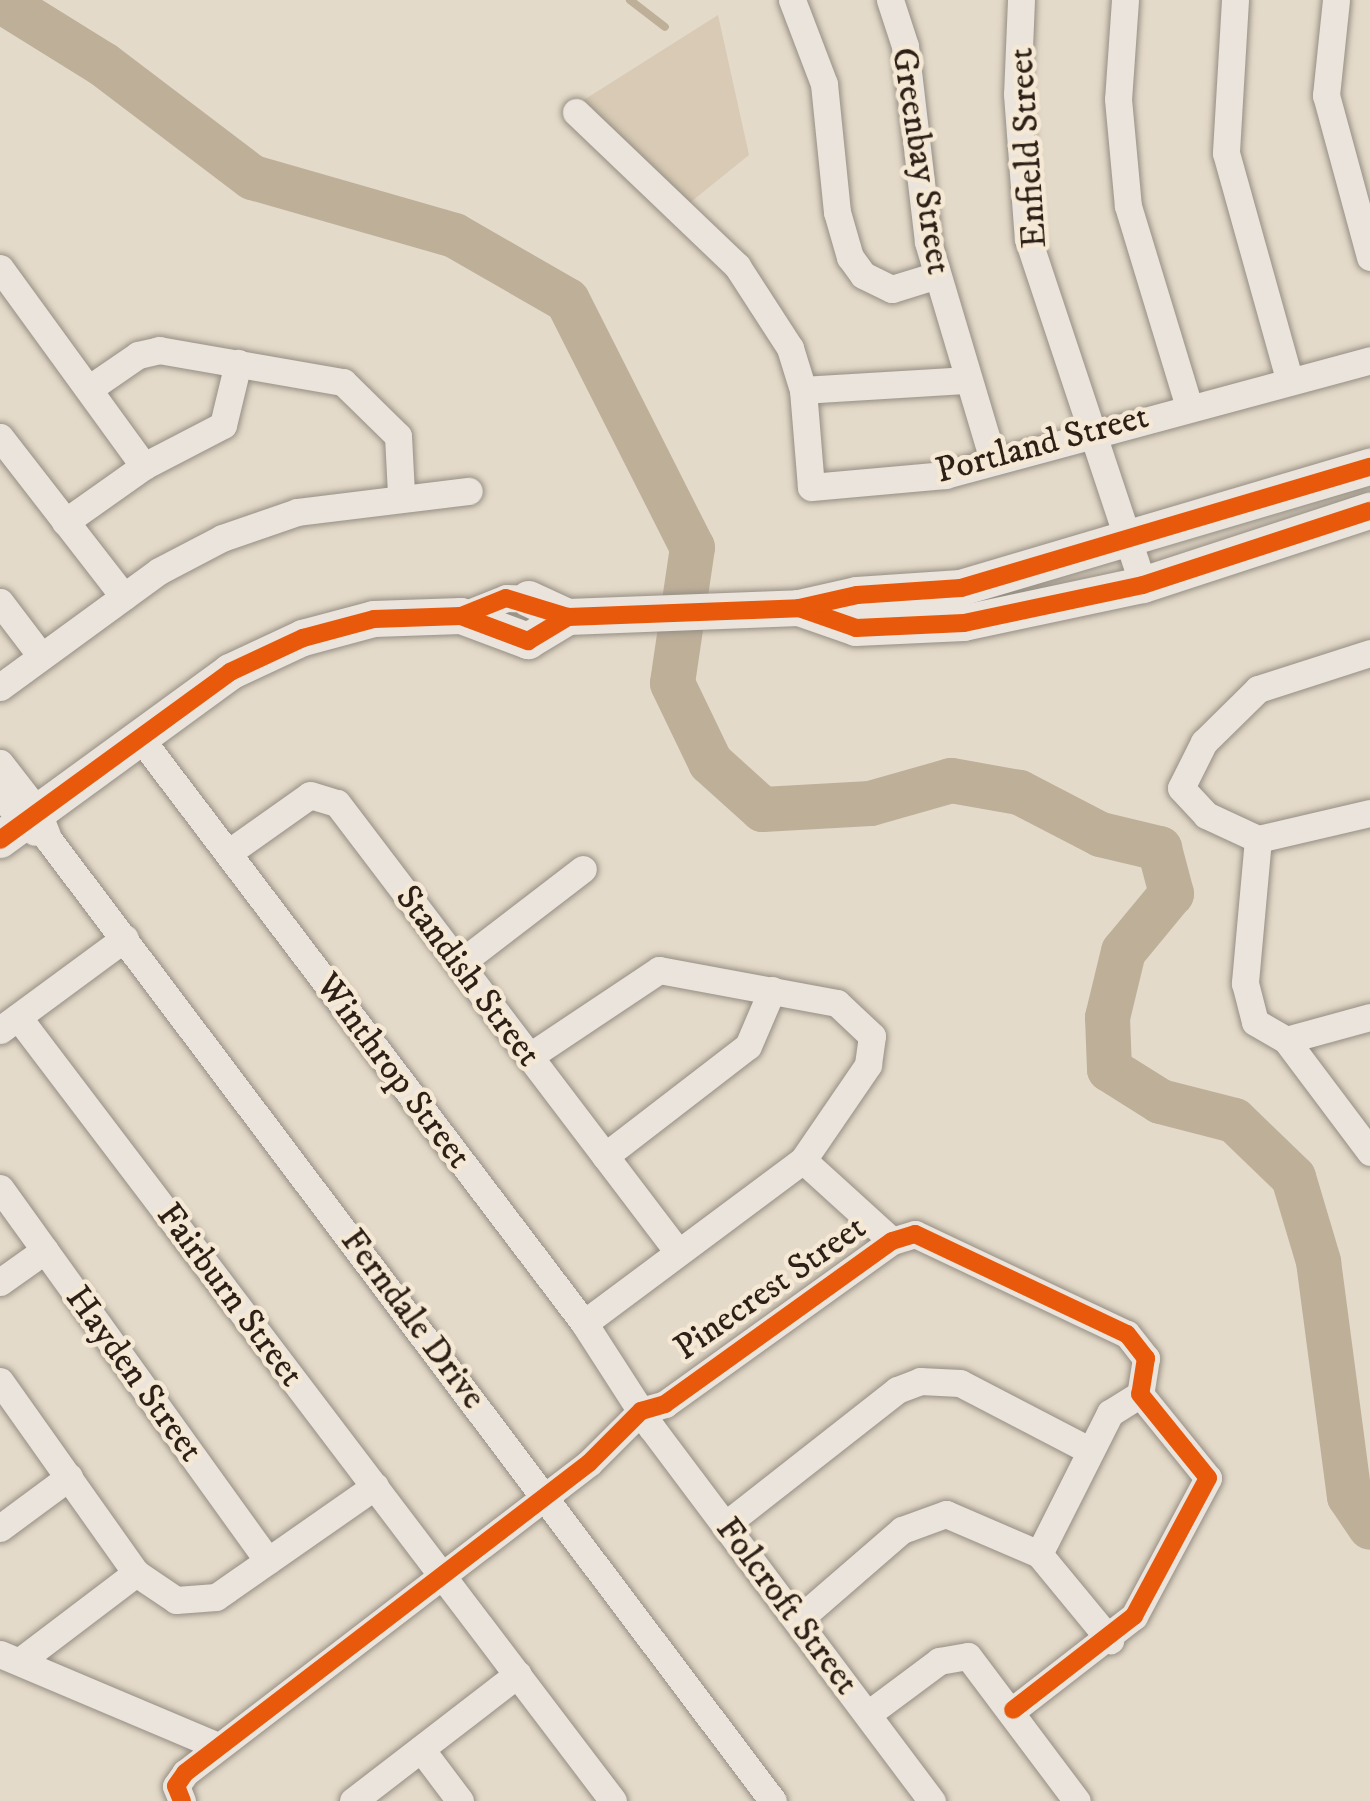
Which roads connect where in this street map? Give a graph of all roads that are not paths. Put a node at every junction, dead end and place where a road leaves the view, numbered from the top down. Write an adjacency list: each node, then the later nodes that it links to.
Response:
1 (792, 0): 10 (street)
2 (890, 0): 10 (street, Greenbay Street)
3 (1021, 0): 18 (street, Enfield Street)
4 (1125, 0): 17 (street)
5 (1235, 0): 13 (street)
6 (1336, 0): 8 (street)
7 (576, 112): 16 (street, Portland Street)
8 (1370, 257)
9 (0, 268): 15 (street)
10 (937, 275): 14 (street, Greenbay Street)
11 (1370, 360): 13 (street, Portland Street)
12 (238, 363): 15 (street); 21 (street); 24 (street)
13 (1289, 378): 17 (street, Portland Street)
14 (968, 380): 16 (street); 20 (street, Greenbay Street)
15 (90, 388): 21 (street)
16 (803, 390): 20 (street, Portland Street)
17 (1188, 404): 18 (street, Portland Street)
18 (1086, 434): 20 (street, Portland Street); 27 (street, Enfield Street)
19 (0, 437): 26 (street)
20 (993, 460)
21 (144, 466): 26 (street)
22 (1370, 467): 27 (street)
23 (469, 491): 24 (street)
24 (401, 494): 29 (street)
25 (1370, 511): 28 (street)
26 (65, 522): 29 (street)
27 (1128, 540): 28 (street, Enfield Street); 32 (street)
28 (1143, 586): 32 (street)
29 (124, 597): 36 (street)
30 (529, 599): 33 (street); 34 (street)
31 (0, 602): 36 (street)
32 (799, 608): 34 (street)
33 (461, 616): 34 (street); 38 (street)
34 (575, 617)
35 (1370, 653): 42 (street)
36 (41, 656): 37 (street)
37 (0, 687)
38 (138, 735): 41 (street); 43 (street, Winthrop Street)
39 (0, 763): 41 (street, Ferndale Drive)
40 (1370, 813): 42 (street)
41 (22, 822): 45 (street, Ferndale Drive)
42 (1258, 838): 50 (street)
43 (228, 854): 46 (street, Standish Street); 60 (street, Winthrop Street)
44 (583, 869): 46 (street)
45 (125, 938): 49 (street); 67 (street, Ferndale Drive)
46 (459, 964): 51 (street, Standish Street)
47 (772, 990): 51 (street); 53 (street); 54 (street)
48 (1370, 1017): 50 (street)
49 (9, 1023): 66 (street, Fairburn Street)
50 (1286, 1040): 52 (street)
51 (530, 1056): 53 (street, Standish Street)
52 (1370, 1152)
53 (605, 1156): 58 (street, Standish Street)
54 (802, 1160): 56 (street); 58 (street)
55 (0, 1188): 57 (street, Hayden Street)
56 (892, 1241): 62 (street, Pinecrest Street); 63 (street, Pinecrest Street)
57 (45, 1250): 59 (street); 71 (street, Hayden Street)
58 (678, 1252): 60 (street)
59 (0, 1282)
60 (584, 1324): 63 (street, Winthrop Street)
61 (0, 1381): 65 (street)
62 (1140, 1394): 64 (street); 75 (street)
63 (652, 1414): 67 (street, Pinecrest Street); 68 (street, Folcroft Street)
64 (1088, 1449): 68 (street); 70 (street)
65 (70, 1477): 69 (street); 72 (street)
66 (375, 1486): 71 (street); 73 (street, Fairburn Street)
67 (553, 1502): 73 (street, Pinecrest Street); 86 (street, Ferndale Drive)
68 (725, 1525): 74 (street, Folcroft Street)
69 (0, 1528)
70 (1039, 1554): 74 (street); 75 (street)
71 (268, 1561): 72 (street)
72 (136, 1573): 76 (street)
73 (441, 1580): 77 (street, Fairburn Street); 80 (street)
74 (798, 1620): 79 (street, Folcroft Street)
75 (1110, 1640): 78 (street)
76 (10, 1657): 80 (street)
77 (518, 1674): 81 (street); 85 (street, Fairburn Street)
78 (1013, 1710): 79 (street); 88 (street)
79 (868, 1714): 87 (street, Folcroft Street)
80 (218, 1747): 82 (street)
81 (421, 1749): 83 (street); 84 (street)
82 (184, 1787)
83 (353, 1801)
84 (460, 1801)
85 (614, 1801)
86 (773, 1801)
87 (932, 1801)
88 (1077, 1801)

